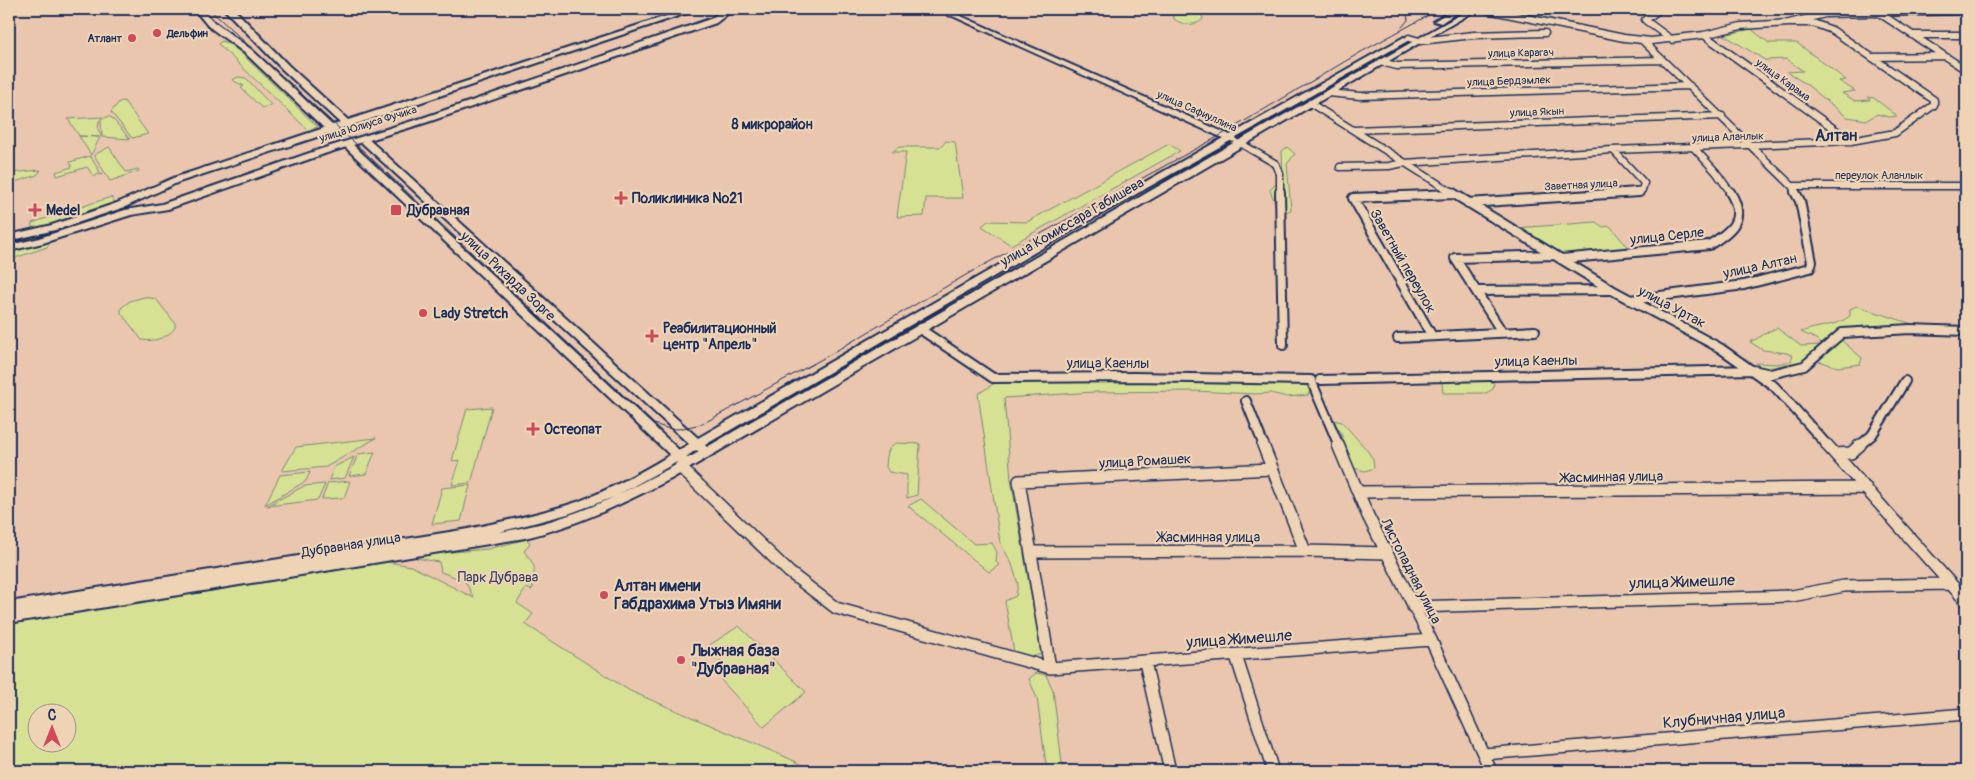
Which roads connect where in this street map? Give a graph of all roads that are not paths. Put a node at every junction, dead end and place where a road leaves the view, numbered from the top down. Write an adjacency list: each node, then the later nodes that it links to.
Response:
1 (191, 9): 11 (main road)
2 (228, 9): 33 (main road, улица Рихарда Зорге)
3 (695, 9): 33 (main road, улица Юлиуса Фучика)
4 (730, 9): 36 (main road, улица Юлиуса Фучика)
5 (940, 9): 14 (street, улица Сафиуллина)
6 (960, 9): 14 (street)
7 (1458, 9): 20 (street, улица Комиссара Габишева)
8 (1475, 9): 23 (street, улица Комиссара Габишева)
9 (1483, 9): 21 (street, улица Аланлык)
10 (1660, 9): 22 (street)
11 (200, 11): 34 (main road, улица Рихарда Зорге)
12 (1878, 12): 13 (street); 15 (street); 19 (street)
13 (1966, 12)
14 (950, 13): 37 (street, улица Сафиуллина)
15 (1789, 24): 17 (street, улица Аланлык); 25 (street, улица Аланлык)
16 (1545, 33): 23 (street)
17 (1704, 35): 22 (street, улица Аланлык); 38 (street, улица Карама)
18 (1966, 35): 19 (street)
19 (1913, 36): 24 (street)
20 (1409, 38): 23 (street); 37 (street, улица Комиссара Габишева)
21 (1642, 40): 22 (street, улица Аланлык); 26 (street, улица Алтан)
22 (1672, 40)
23 (1419, 41): 27 (street, улица Комиссара Габишева)
24 (1944, 56): 25 (street); 28 (street)
25 (1872, 57): 38 (street, улица Аланлык)
26 (1662, 60): 27 (street, улица Карагач); 29 (street, улица Алтан)
27 (1381, 62): 30 (street, улица Комиссара Габишева)
28 (1966, 70)
29 (1690, 86): 30 (street, улица Бердэмлек); 32 (street, улица Алтан)
30 (1328, 93): 31 (street, улица Комиссара Габишева)
31 (1310, 103): 35 (street, улица Уртак); 37 (street, улица Комиссара Габишева)
32 (1722, 116): 35 (street, улица Якын); 40 (street, улица Алтан)
33 (347, 124): 34 (main road, улица Юлиуса Фучика); 36 (main road, улица Рихарда Зорге)
34 (331, 130): 39 (main road, улица Рихарда Зорге); 49 (main road, улица Юлиуса Фучика)
35 (1354, 130): 43 (street, улица Уртак)
36 (363, 139): 39 (main road, улица Юлиуса Фучика); 66 (street, улица Рихарда Зорге)
37 (1234, 140): 55 (street, улица Комиссара Габишева); 61 (street, улица Сафиуллина); 66 (street, улица Комиссара Габишева)
38 (1851, 141): 40 (street, улица Аланлык)
39 (347, 144): 50 (main road, улица Юлиуса Фучика); 68 (street, улица Рихарда Зорге)
40 (1753, 146): 41 (street, улица Аланлык); 45 (street, улица Алтан)
41 (1694, 148): 42 (street, улица Аланлык); 51 (street, улица Серле)
42 (1613, 150): 43 (street, улица Аланлык); 48 (street, Заветная улица)
43 (1404, 163): 44 (street, улица Аланлык); 47 (street, улица Уртак)
44 (1340, 167)
45 (1792, 186): 46 (street, переулок Аланлык); 54 (street, улица Алтан)
46 (1966, 186)
47 (1453, 194): 48 (street, улица Уртак); 59 (street, Заветный переулок)
48 (1468, 203): 51 (street, улица Уртак)
49 (9, 238)
50 (9, 248)
51 (1558, 257): 52 (street, улица Уртак); 53 (street, улица Серле)
52 (1612, 290): 53 (street); 54 (street, улица Уртак)
53 (1476, 291): 57 (street)
54 (1630, 300): 62 (street, улица Уртак)
55 (920, 329): 63 (street, улица Каенлы); 66 (street, улица Комиссара Габишева)
56 (1535, 331): 57 (street)
57 (1502, 332): 59 (street)
58 (1966, 332): 62 (street, улица Каенлы)
59 (1432, 336): 60 (street)
60 (1398, 338)
61 (1283, 345)
62 (1753, 370): 63 (street, улица Каенлы); 67 (street, улица Уртак)
63 (1315, 380): 71 (street, Листопадная улица)
64 (1905, 381): 67 (street)
65 (1246, 401): 69 (street)
66 (701, 448): 68 (street, улица Комиссара Габишева)
67 (1836, 454): 70 (street, улица Уртак)
68 (681, 463): 78 (street, Дубравная улица); 79 (street, Дубравная улица); 83 (street, улица Жимешле)
69 (1272, 469): 72 (street); 73 (street, улица Ромашек)
70 (1866, 488): 71 (street, Жасминная улица); 75 (street, улица Уртак)
71 (1358, 492): 74 (street, Листопадная улица)
72 (1304, 551): 73 (street, Жасминная улица); 74 (street, Жасминная улица)
73 (1032, 552): 83 (street)
74 (1387, 553): 77 (street, Листопадная улица)
75 (1950, 584): 76 (street, улица Уртак); 77 (street, улица Жимешле)
76 (1966, 601)
77 (1413, 607): 80 (street, Листопадная улица)
78 (9, 608)
79 (9, 617)
80 (1430, 640): 81 (street, улица Жимешле); 85 (street, Листопадная улица)
81 (1236, 656): 82 (street, улица Жимешле); 87 (street)
82 (1145, 662): 83 (street, улица Жимешле); 86 (street)
83 (1050, 668)
84 (1966, 714): 85 (street, Клубничная улица)
85 (1484, 754): 88 (street, Листопадная улица)
86 (1170, 771)
87 (1273, 771)
88 (1491, 771)

